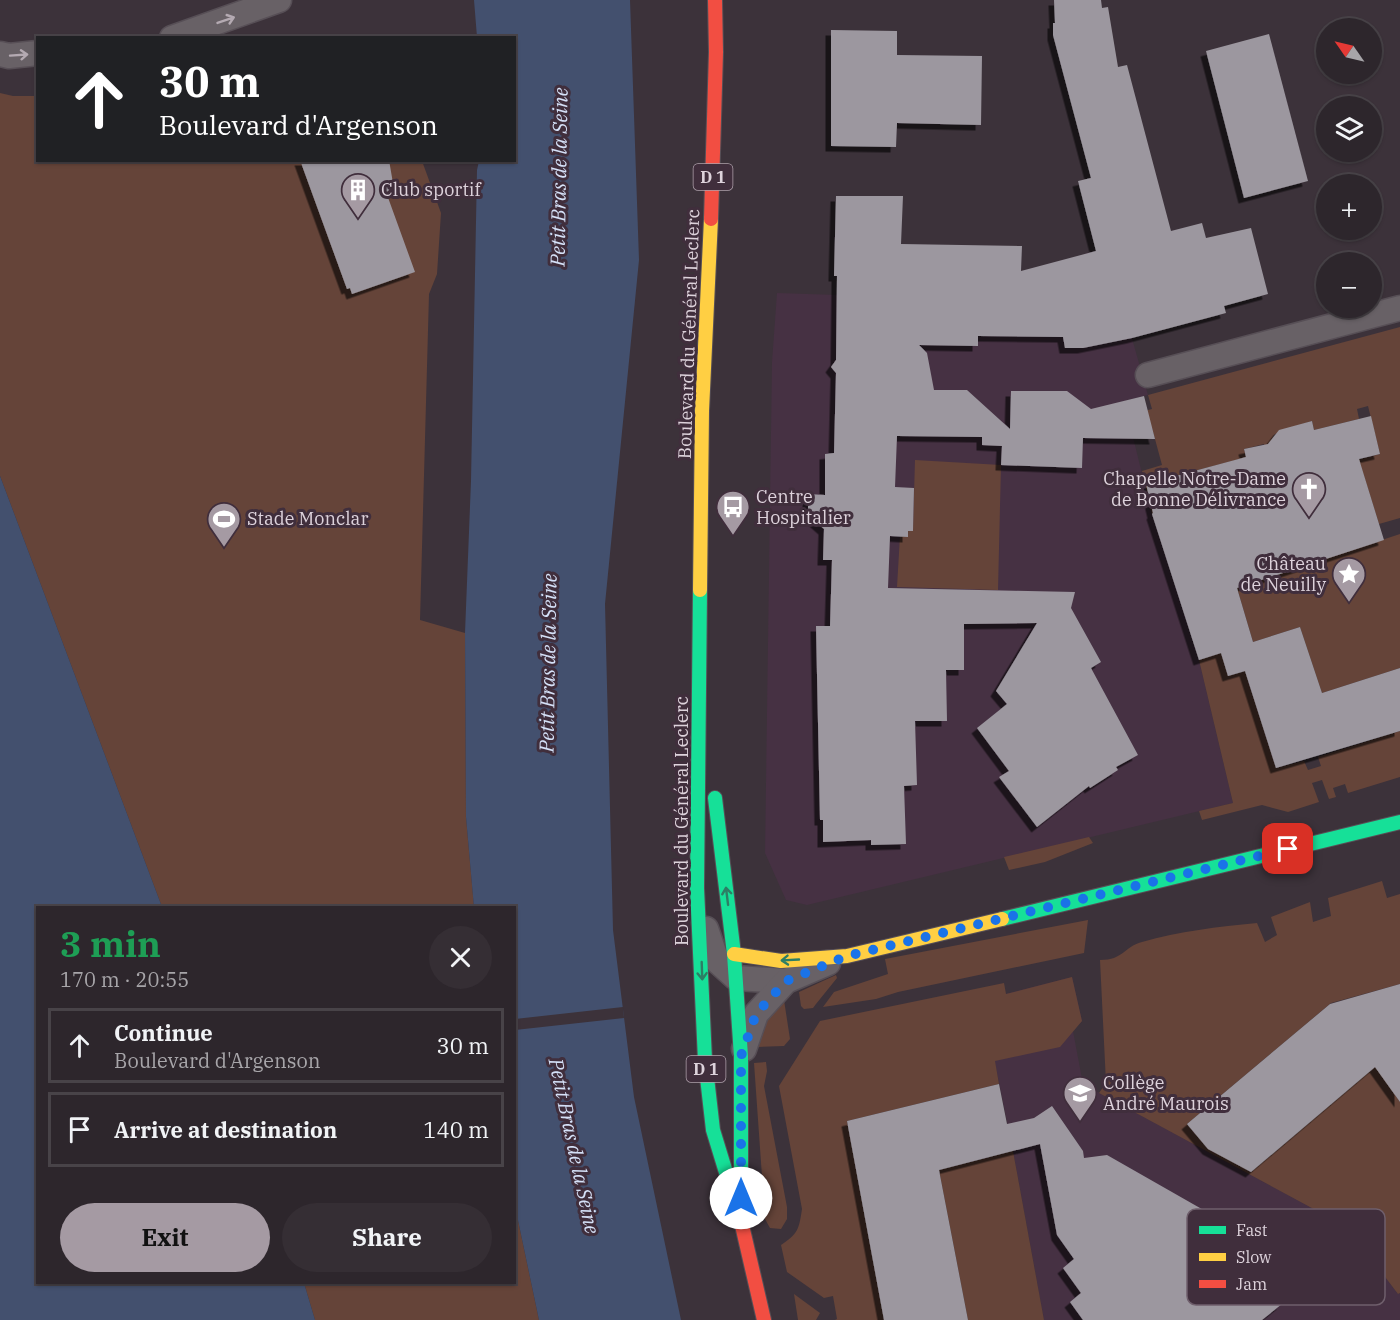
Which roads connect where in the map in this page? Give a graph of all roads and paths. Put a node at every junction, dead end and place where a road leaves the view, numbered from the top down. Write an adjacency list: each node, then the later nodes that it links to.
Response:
1 (279, 0): 3 (street, one-way to 1)
2 (715, 0): 8 (main road, Boulevard du Général Leclerc / D 1)
3 (178, 36)
4 (36, 53): 5 (street, one-way to 4)
5 (0, 54)
6 (1400, 308): 7 (street)
7 (1148, 375)
8 (700, 669): 10 (main road, Boulevard du Général Leclerc / D 1); 11 (main road, Boulevard du Général Leclerc / D 1, one-way to 8)
9 (1400, 822): 12 (main road)
10 (699, 912): 13 (street); 16 (main road, Boulevard du Général Leclerc / D 1, one-way to 16)
11 (734, 954): 12 (main road, one-way to 11); 13 (main road, Boulevard du Général Leclerc / D 1)
12 (847, 956): 14 (street)
13 (736, 978): 14 (street); 15 (main road, Boulevard du Général Leclerc / D 1)
14 (786, 981): 15 (street)
15 (741, 1056): 16 (main road, Boulevard du Général Leclerc / D 1)
16 (741, 1221): 17 (main road, Boulevard du Général Leclerc / D 1)
17 (764, 1320)

